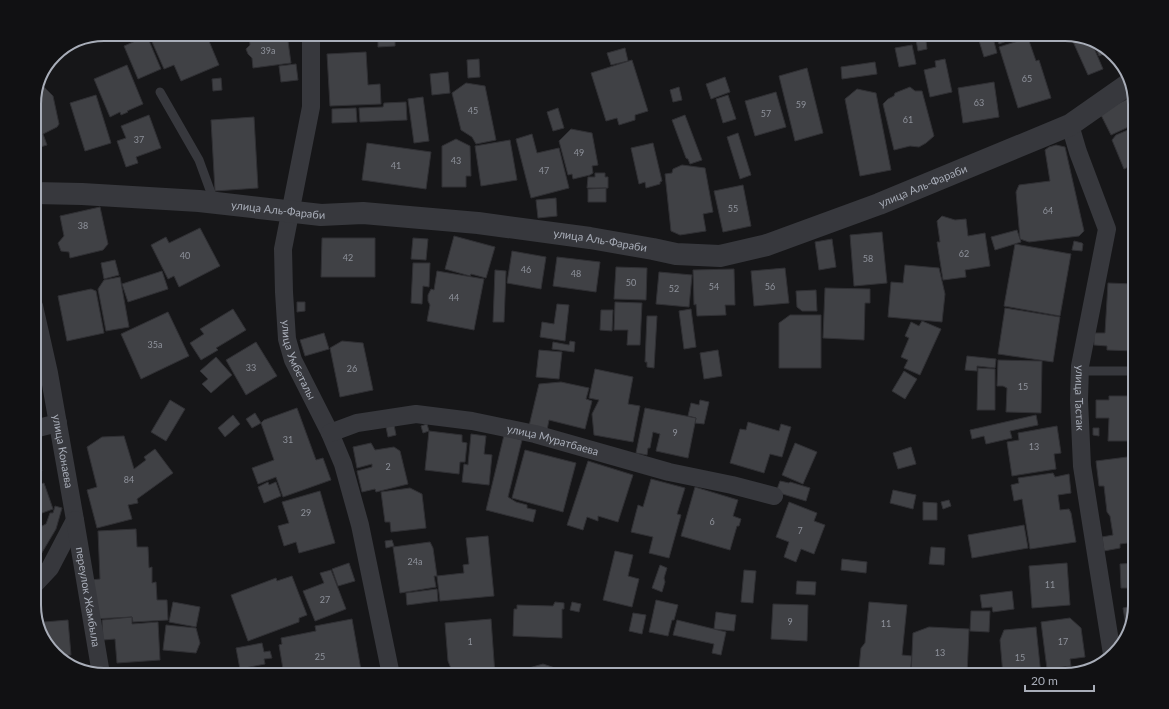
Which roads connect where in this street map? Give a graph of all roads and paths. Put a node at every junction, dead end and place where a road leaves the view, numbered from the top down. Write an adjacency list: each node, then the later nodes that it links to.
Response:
1 (311, 41): 7 (street, улица Умбеталы)
2 (1126, 86): 4 (street, улица Аль-Фараби)
3 (160, 92): 6 (lane)
4 (1070, 125): 7 (street, улица Аль-Фараби); 9 (street, улица Тастак)
5 (41, 194): 6 (street, улица Аль-Фараби)
6 (214, 202): 7 (street, улица Аль-Фараби)
7 (289, 211): 13 (street, улица Умбеталы)
8 (41, 340): 11 (street, улица Конаева)
9 (1080, 371): 10 (lane); 17 (street, улица Тастак)
10 (1128, 371)
11 (58, 423): 12 (street); 15 (street, улица Конаева)
12 (41, 427)
13 (330, 433): 14 (street, улица Муратбаева); 19 (street, улица Умбеталы)
14 (774, 496)
15 (75, 520): 16 (street); 18 (street, переулок Жамбыла)
16 (41, 578)
17 (1111, 648)
18 (100, 667)
19 (390, 668)

